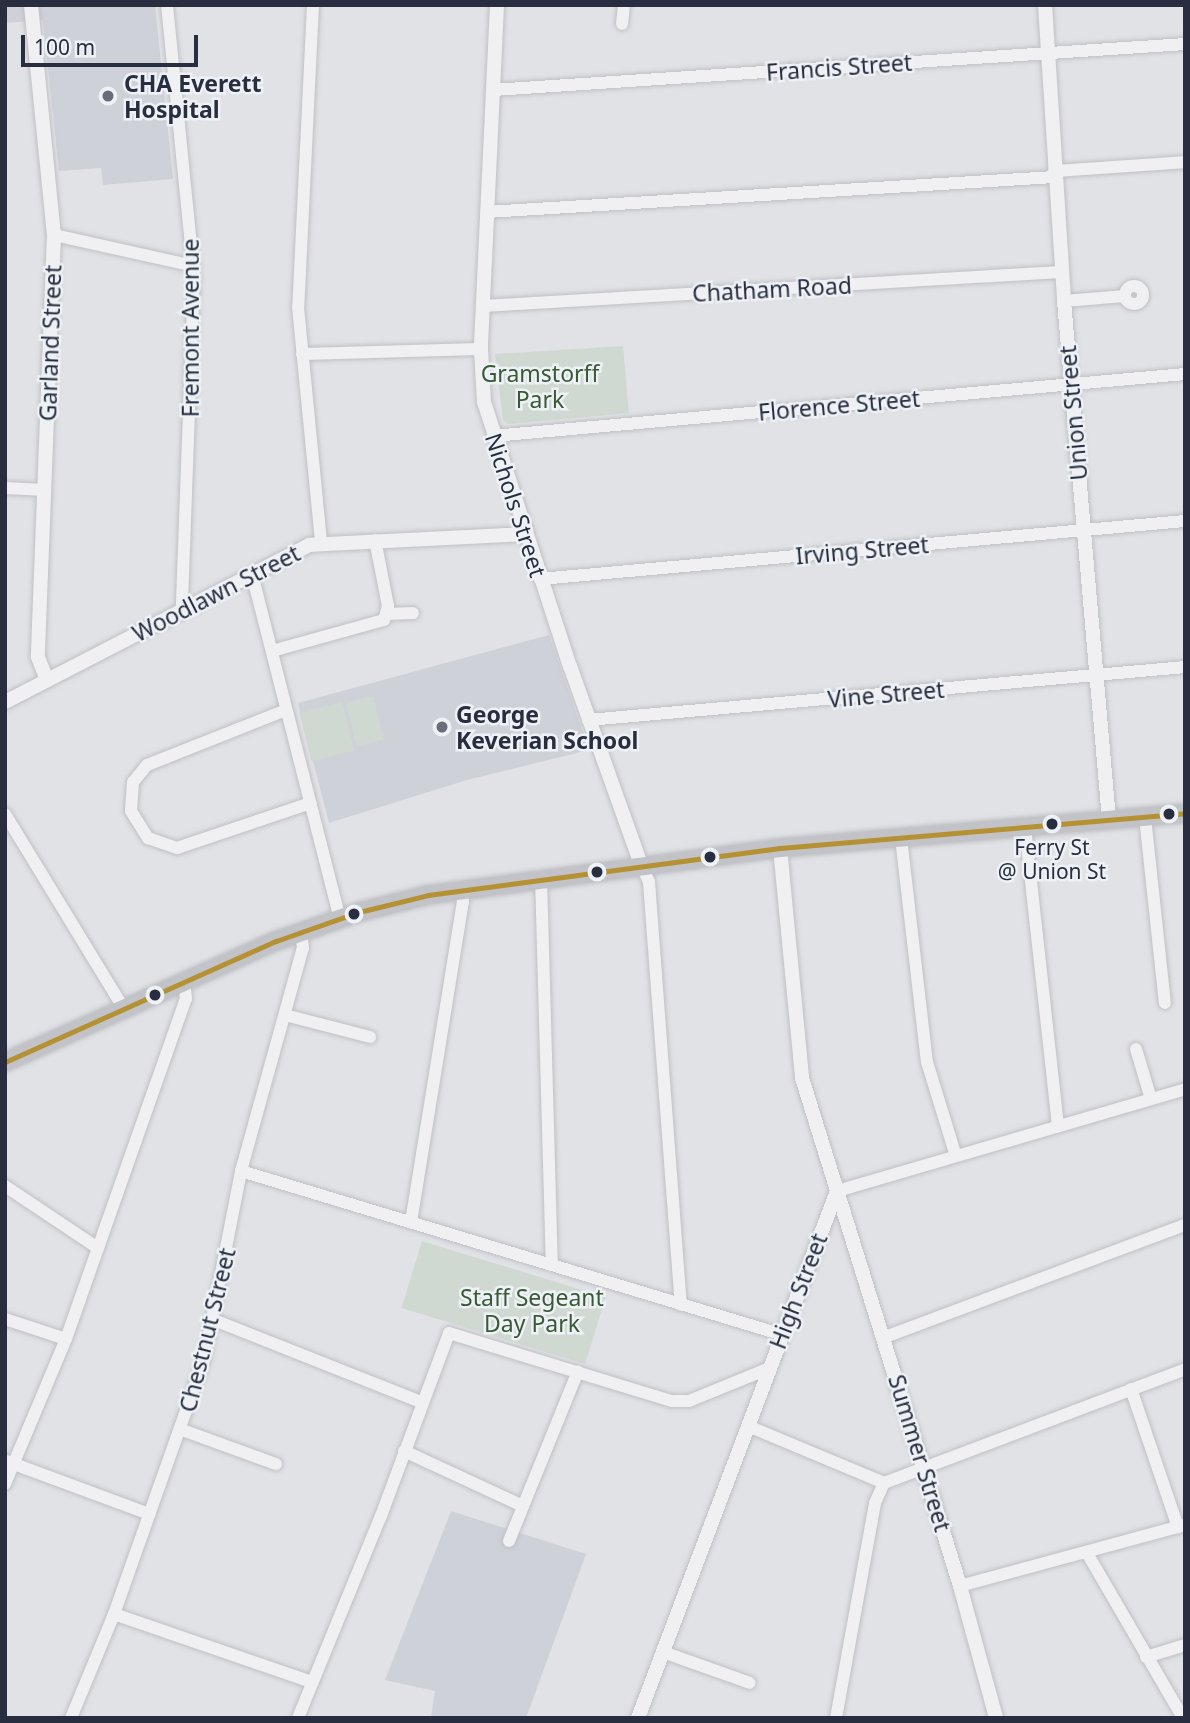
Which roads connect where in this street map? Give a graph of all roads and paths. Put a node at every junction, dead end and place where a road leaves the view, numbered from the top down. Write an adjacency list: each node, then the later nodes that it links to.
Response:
1 (31, 5): 14 (street, Garland Street)
2 (167, 5): 15 (street, Fremont Avenue)
3 (313, 5): 21 (street)
4 (497, 5): 10 (street, Nichols Street)
5 (624, 5): 7 (street)
6 (1045, 5): 9 (street, Union Street)
7 (622, 24)
8 (1185, 44): 9 (street, Francis Street)
9 (1047, 52): 10 (street, Francis Street); 12 (street, Union Street)
10 (493, 90): 13 (street, Nichols Street)
11 (1185, 162): 12 (street)
12 (1054, 174): 13 (street); 16 (street, Union Street)
13 (487, 212): 19 (street, Nichols Street)
14 (54, 235): 15 (street); 26 (street, Garland Street)
15 (194, 265): 34 (street, Fremont Avenue)
16 (1061, 272): 18 (street, Union Street); 19 (street, Chatham Road)
17 (1125, 296): 18 (street)
18 (1063, 302): 23 (street, Union Street)
19 (483, 306): 20 (street, Nichols Street)
20 (481, 349): 21 (street); 24 (street, Nichols Street)
21 (302, 354): 31 (street)
22 (1185, 374): 23 (street, Florence Street)
23 (1071, 385): 24 (street, Florence Street); 28 (street, Union Street)
24 (493, 436): 29 (street, Nichols Street)
25 (5, 488): 26 (street)
26 (44, 490): 40 (street, Garland Street)
27 (1185, 521): 28 (street, Irving Street)
28 (1083, 530): 33 (street, Irving Street); 39 (street, Union Street)
29 (525, 534): 30 (street, Woodlawn Street); 33 (street, Nichols Street)
30 (375, 540): 31 (street, Woodlawn Street); 36 (street)
31 (321, 542): 32 (street, Woodlawn Street)
32 (252, 574): 34 (street, Woodlawn Street); 37 (street)
33 (540, 579): 43 (street, Nichols Street)
34 (182, 610): 40 (street, Woodlawn Street)
35 (414, 613): 36 (street)
36 (387, 614): 37 (street)
37 (272, 651): 42 (street)
38 (1185, 667): 39 (street, Vine Street)
39 (1096, 675): 43 (street, Vine Street); 48 (street, Union Street)
40 (47, 680): 41 (street, Woodlawn Street)
41 (5, 702)
42 (286, 710): 44 (street); 44 (street)
43 (588, 720): 52 (street, Nichols Street)
44 (310, 803): 55 (street)
45 (1185, 813): 47 (main road)
46 (5, 814): 59 (street)
47 (1145, 817): 48 (main road); 58 (street)
48 (1109, 820): 49 (main road)
49 (1025, 828): 50 (main road); 66 (street)
50 (901, 838): 51 (main road); 67 (street)
51 (780, 848): 52 (main road); 70 (street)
52 (641, 864): 53 (main road); 75 (street)
53 (541, 877): 54 (main road); 74 (street)
54 (462, 888): 55 (main road); 71 (street)
55 (340, 918): 56 (main road)
56 (302, 931): 57 (main road); 60 (street, Chestnut Street)
57 (184, 981): 59 (main road); 73 (street)
58 (1165, 1003)
59 (124, 1009): 63 (main road)
60 (285, 1015): 61 (street); 68 (street, Chestnut Street)
61 (370, 1037)
62 (1136, 1049): 65 (street)
63 (5, 1062)
64 (1185, 1089): 65 (street)
65 (1151, 1099): 66 (street)
66 (1059, 1126): 67 (street)
67 (956, 1156): 70 (street)
68 (241, 1171): 71 (street); 77 (street, Chestnut Street)
69 (5, 1186): 73 (street)
70 (837, 1191): 78 (street, High Street); 79 (street, Summer Street)
71 (411, 1222): 74 (street)
72 (1185, 1225): 79 (street)
73 (98, 1248): 80 (street)
74 (552, 1264): 75 (street)
75 (681, 1306): 78 (street)
76 (5, 1319): 80 (street)
77 (214, 1320): 85 (street); 87 (street, Chestnut Street)
78 (780, 1334): 81 (street, High Street)
79 (885, 1337): 91 (street, Summer Street)
80 (66, 1339): 89 (street)
81 (770, 1368): 83 (street); 86 (street, High Street)
82 (1185, 1369): 84 (street)
83 (578, 1371): 85 (street); 94 (street)
84 (1131, 1390): 91 (street); 96 (street)
85 (421, 1402): 88 (street)
86 (748, 1426): 92 (street); 102 (street, High Street)
87 (182, 1430): 90 (street); 95 (street, Chestnut Street)
88 (404, 1451): 94 (street); 104 (street)
89 (9, 1462): 93 (street); 95 (street)
90 (276, 1464)
91 (925, 1470): 92 (street); 99 (street, Summer Street)
92 (884, 1483): 109 (street)
93 (5, 1484)
94 (523, 1506): 97 (street)
95 (149, 1514): 100 (street, Chestnut Street)
96 (1181, 1526): 98 (street)
97 (509, 1541)
98 (1087, 1553): 99 (street); 103 (street)
99 (960, 1586): 110 (street, Summer Street)
100 (114, 1614): 104 (street); 106 (street, Chestnut Street)
101 (1185, 1645): 103 (street)
102 (663, 1652): 105 (street); 108 (street, High Street)
103 (1146, 1657): 111 (street)
104 (312, 1682): 107 (street)
105 (750, 1683)
106 (71, 1718)
107 (298, 1718)
108 (638, 1718)
109 (836, 1718)
110 (996, 1718)
111 (1184, 1718)

